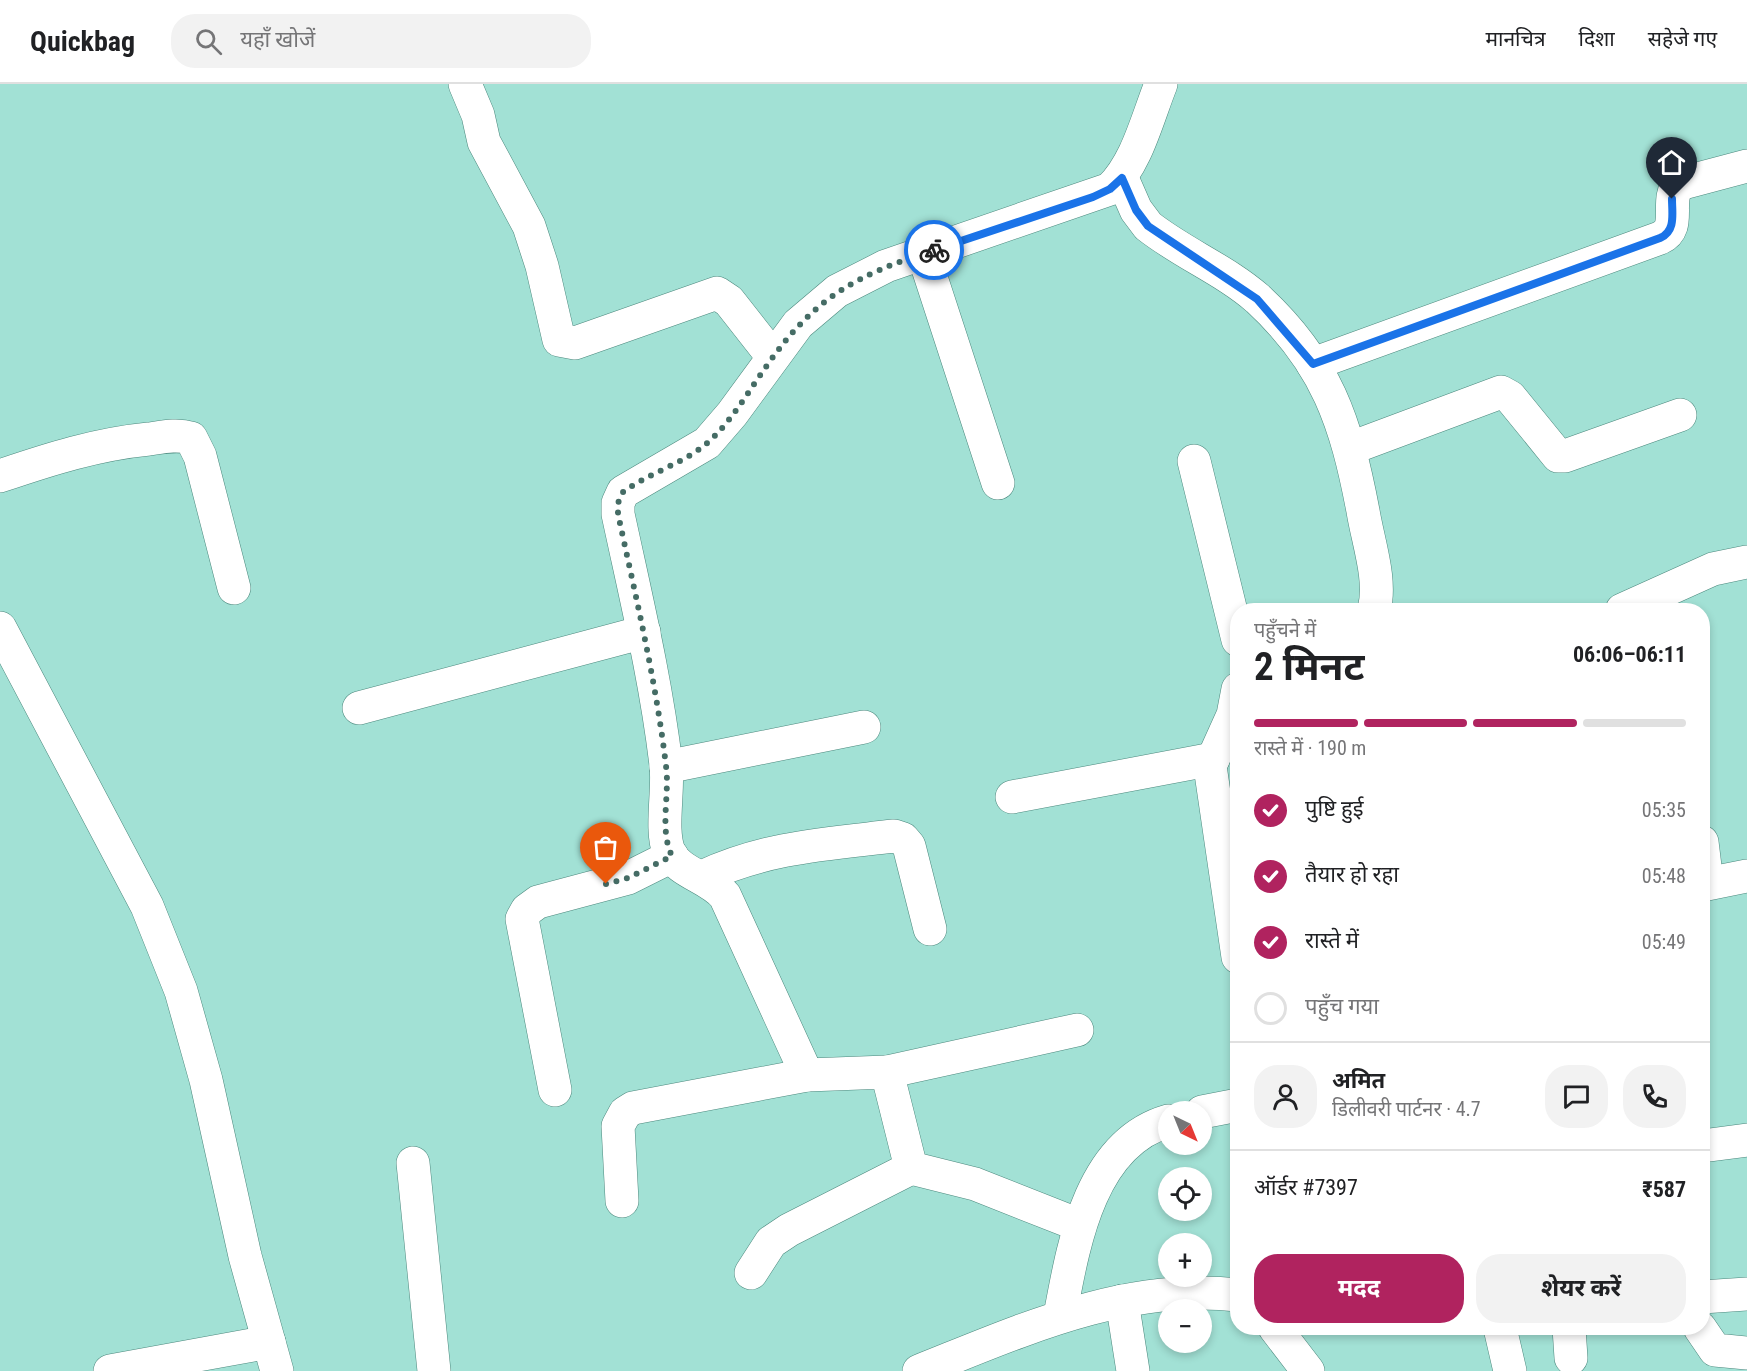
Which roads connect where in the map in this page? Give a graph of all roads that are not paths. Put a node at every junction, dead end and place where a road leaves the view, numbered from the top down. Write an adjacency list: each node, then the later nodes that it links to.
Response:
1 (465, 84): 6 (street)
2 (1161, 84): 4 (street)
3 (1747, 166): 7 (street)
4 (1122, 178): 5 (street); 7 (street)
5 (923, 254): 6 (street); 12 (street)
6 (773, 357): 19 (street)
7 (1313, 364): 9 (street)
8 (1680, 415): 9 (street)
9 (1351, 448): 16 (street)
10 (1194, 461): 17 (street)
11 (0, 476): 14 (street)
12 (998, 483)
13 (1747, 562): 15 (street)
14 (234, 588)
15 (1660, 602)
16 (1374, 603)
17 (1230, 607)
18 (0, 628): 55 (street)
19 (644, 632): 20 (street); 24 (street)
20 (359, 708)
21 (1230, 726): 23 (street)
22 (864, 727): 24 (street)
23 (1224, 748): 25 (street); 30 (street)
24 (666, 767): 26 (street)
25 (1012, 796)
26 (672, 856): 28 (street); 35 (street)
27 (1747, 876): 29 (street)
28 (702, 877): 31 (street); 34 (street)
29 (1710, 883)
30 (1230, 904)
31 (930, 929)
32 (1077, 1030): 33 (street)
33 (887, 1072): 34 (street); 42 (street)
34 (807, 1075): 43 (street)
35 (555, 1090)
36 (1230, 1107): 37 (street)
37 (1212, 1110)
38 (1158, 1127): 44 (street)
39 (1747, 1140): 40 (street)
40 (1710, 1145)
41 (413, 1163): 57 (street)
42 (911, 1168): 44 (street); 45 (street)
43 (622, 1200)
44 (1079, 1225): 50 (street)
45 (751, 1273)
46 (1747, 1293): 48 (street)
47 (1230, 1295): 49 (street)
48 (1710, 1296)
49 (1122, 1301): 50 (street); 59 (street)
50 (1060, 1316): 58 (street)
51 (1280, 1335): 60 (street)
52 (1502, 1335): 61 (street)
53 (1705, 1335): 54 (street)
54 (1747, 1353)
55 (273, 1356): 56 (street)
56 (110, 1371)
57 (434, 1371)
58 (919, 1371)
59 (1133, 1371)
60 (1308, 1371)
61 (1510, 1371)

